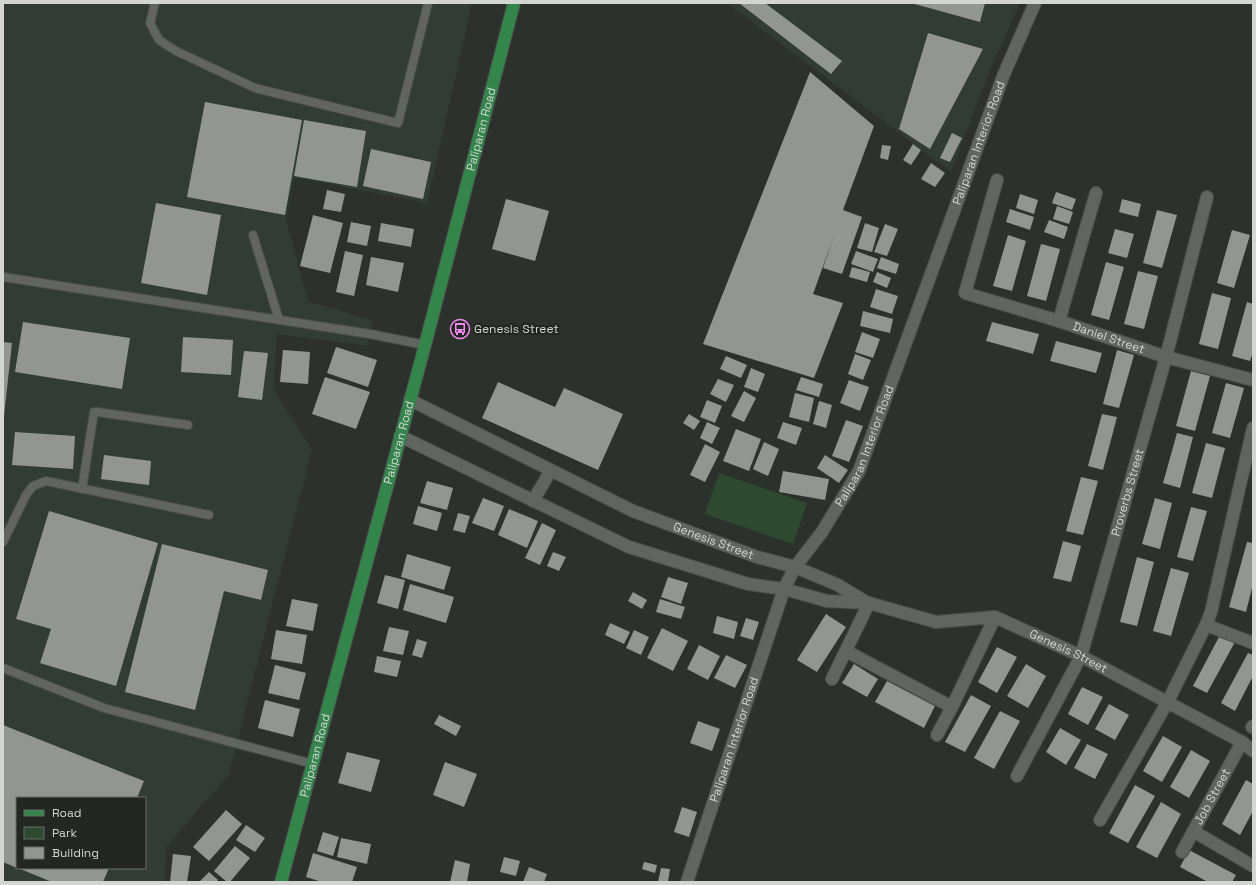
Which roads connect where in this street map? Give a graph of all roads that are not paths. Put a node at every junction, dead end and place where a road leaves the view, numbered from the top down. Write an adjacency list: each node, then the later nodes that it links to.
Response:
1 (155, 3): 2 (lane)
2 (428, 3)
3 (514, 3): 12 (main road, Paliparan Road)
4 (1035, 3): 24 (street, Paliparan Interior Road)
5 (997, 180): 11 (street, Daniel Street)
6 (1096, 192): 11 (street)
7 (1207, 197): 13 (street, Proverbs Street)
8 (253, 235): 10 (lane)
9 (3, 277): 10 (lane)
10 (279, 320): 12 (lane)
11 (1059, 321): 13 (street, Daniel Street)
12 (425, 345): 15 (main road, Paliparan Road)
13 (1166, 357): 14 (street, Daniel Street); 31 (street, Proverbs Street)
14 (1253, 380)
15 (410, 400): 18 (main road, Paliparan Road); 19 (street, Genesis Street)
16 (188, 425): 20 (lane)
17 (1253, 428): 28 (street)
18 (400, 436): 21 (street, Genesis Street); 39 (main road, Paliparan Road)
19 (550, 470): 21 (street); 24 (street, Genesis Street)
20 (82, 489): 22 (lane); 23 (lane)
21 (533, 501): 25 (street, Genesis Street)
22 (209, 515)
23 (3, 542)
24 (795, 567): 25 (street, Paliparan Interior Road); 26 (street, Genesis Street)
25 (784, 589): 26 (street, Genesis Street); 46 (street, Paliparan Interior Road)
26 (868, 603): 27 (street, Genesis Street); 30 (street)
27 (995, 617): 31 (street, Genesis Street); 35 (street)
28 (1206, 625): 29 (street); 34 (street)
29 (1253, 643)
30 (846, 651): 33 (street); 35 (street)
31 (1081, 656): 34 (street, Genesis Street); 40 (street, Proverbs Street)
32 (3, 668): 39 (lane)
33 (832, 679)
34 (1167, 703): 37 (street, Genesis Street); 41 (street)
35 (952, 707): 36 (street)
36 (937, 735)
37 (1242, 742): 38 (street, Genesis Street); 42 (street, Job Street)
38 (1253, 750)
39 (313, 764): 45 (main road, Paliparan Road)
40 (1017, 776)
41 (1100, 820)
42 (1193, 831): 43 (street, Job Street); 44 (street)
43 (1182, 852)
44 (1253, 866)
45 (281, 882)
46 (687, 882)

